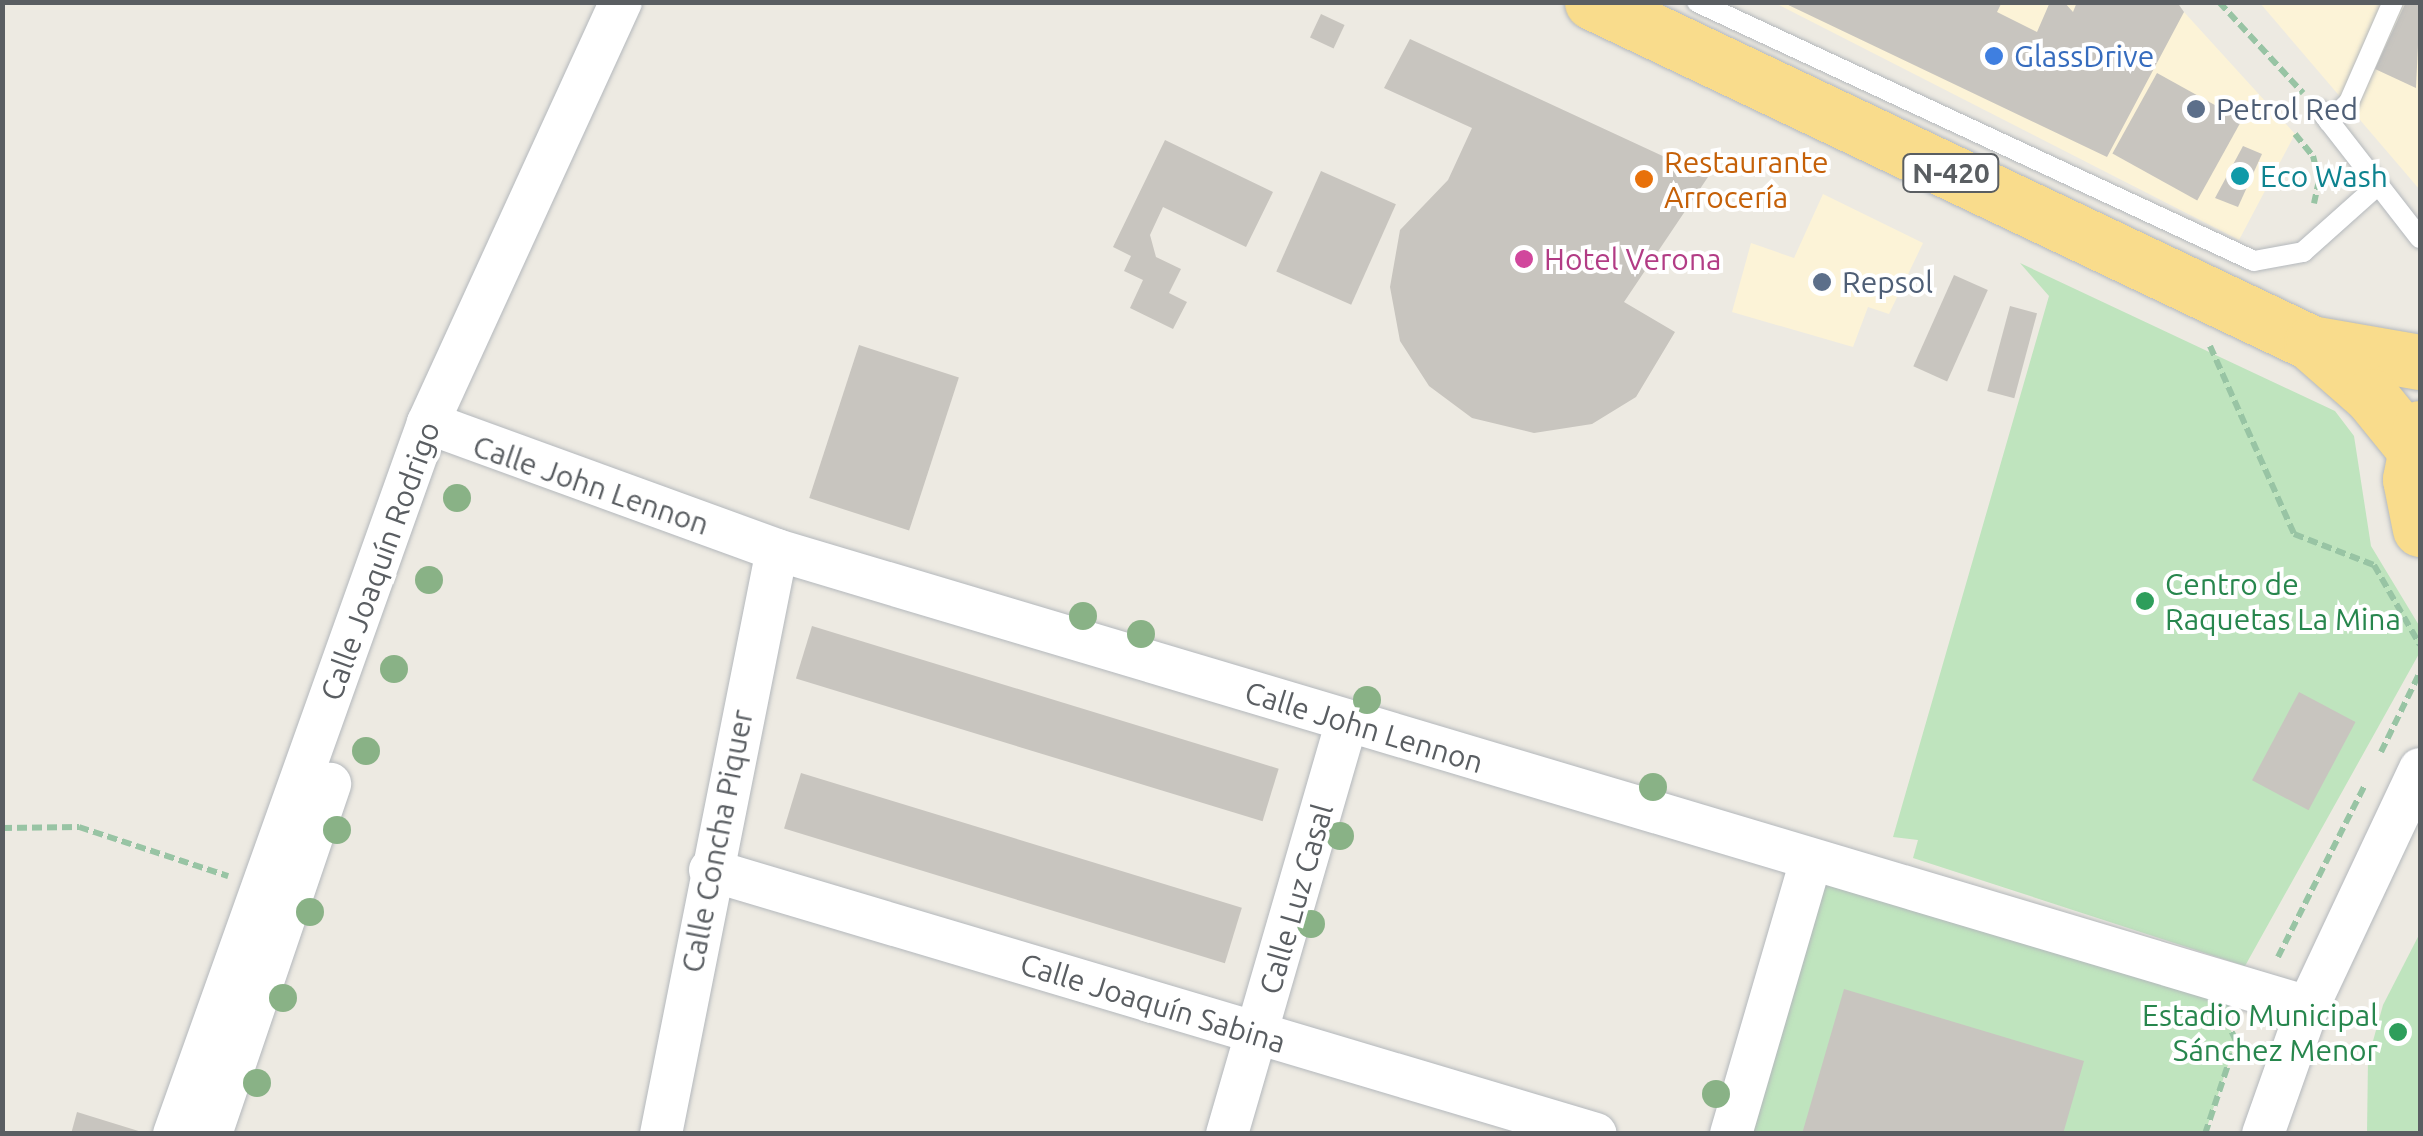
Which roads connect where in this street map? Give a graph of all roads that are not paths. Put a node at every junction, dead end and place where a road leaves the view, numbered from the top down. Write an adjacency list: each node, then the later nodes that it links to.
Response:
1 (621, 2): 10 (street, Calle Joaquín Rodrigo)
2 (650, 2): 10 (street, Calle Joaquín Rodrigo)
3 (1592, 2): 8 (highway, N-420)
4 (1697, 2): 6 (lane)
5 (2392, 2): 6 (lane)
6 (2376, 186): 7 (lane)
7 (2420, 238)
8 (2310, 342): 9 (highway, N-420); 11 (highway, N-420)
9 (2420, 362)
10 (438, 429): 13 (street, Calle John Lennon); 20 (street, Calle Joaquín Rodrigo); 21 (street, Calle Joaquín Rodrigo)
11 (2417, 439): 12 (highway, N-420)
12 (2420, 529)
13 (777, 550): 14 (street, Calle John Lennon); 17 (street, Calle Concha Piquer)
14 (1347, 722): 16 (street, Calle John Lennon); 19 (street, Calle Luz Casal)
15 (2420, 769): 18 (street)
16 (1811, 860): 18 (street, Calle John Lennon); 25 (street)
17 (710, 870): 19 (street, Calle Joaquín Sabina); 22 (street, Calle Concha Piquer)
18 (2308, 1007): 26 (street)
19 (1258, 1035): 23 (street, Calle Luz Casal); 24 (street, Calle Joaquín Sabina)
20 (174, 1134)
21 (211, 1134)
22 (661, 1134)
23 (1227, 1134)
24 (1596, 1134)
25 (1731, 1134)
26 (2263, 1134)

